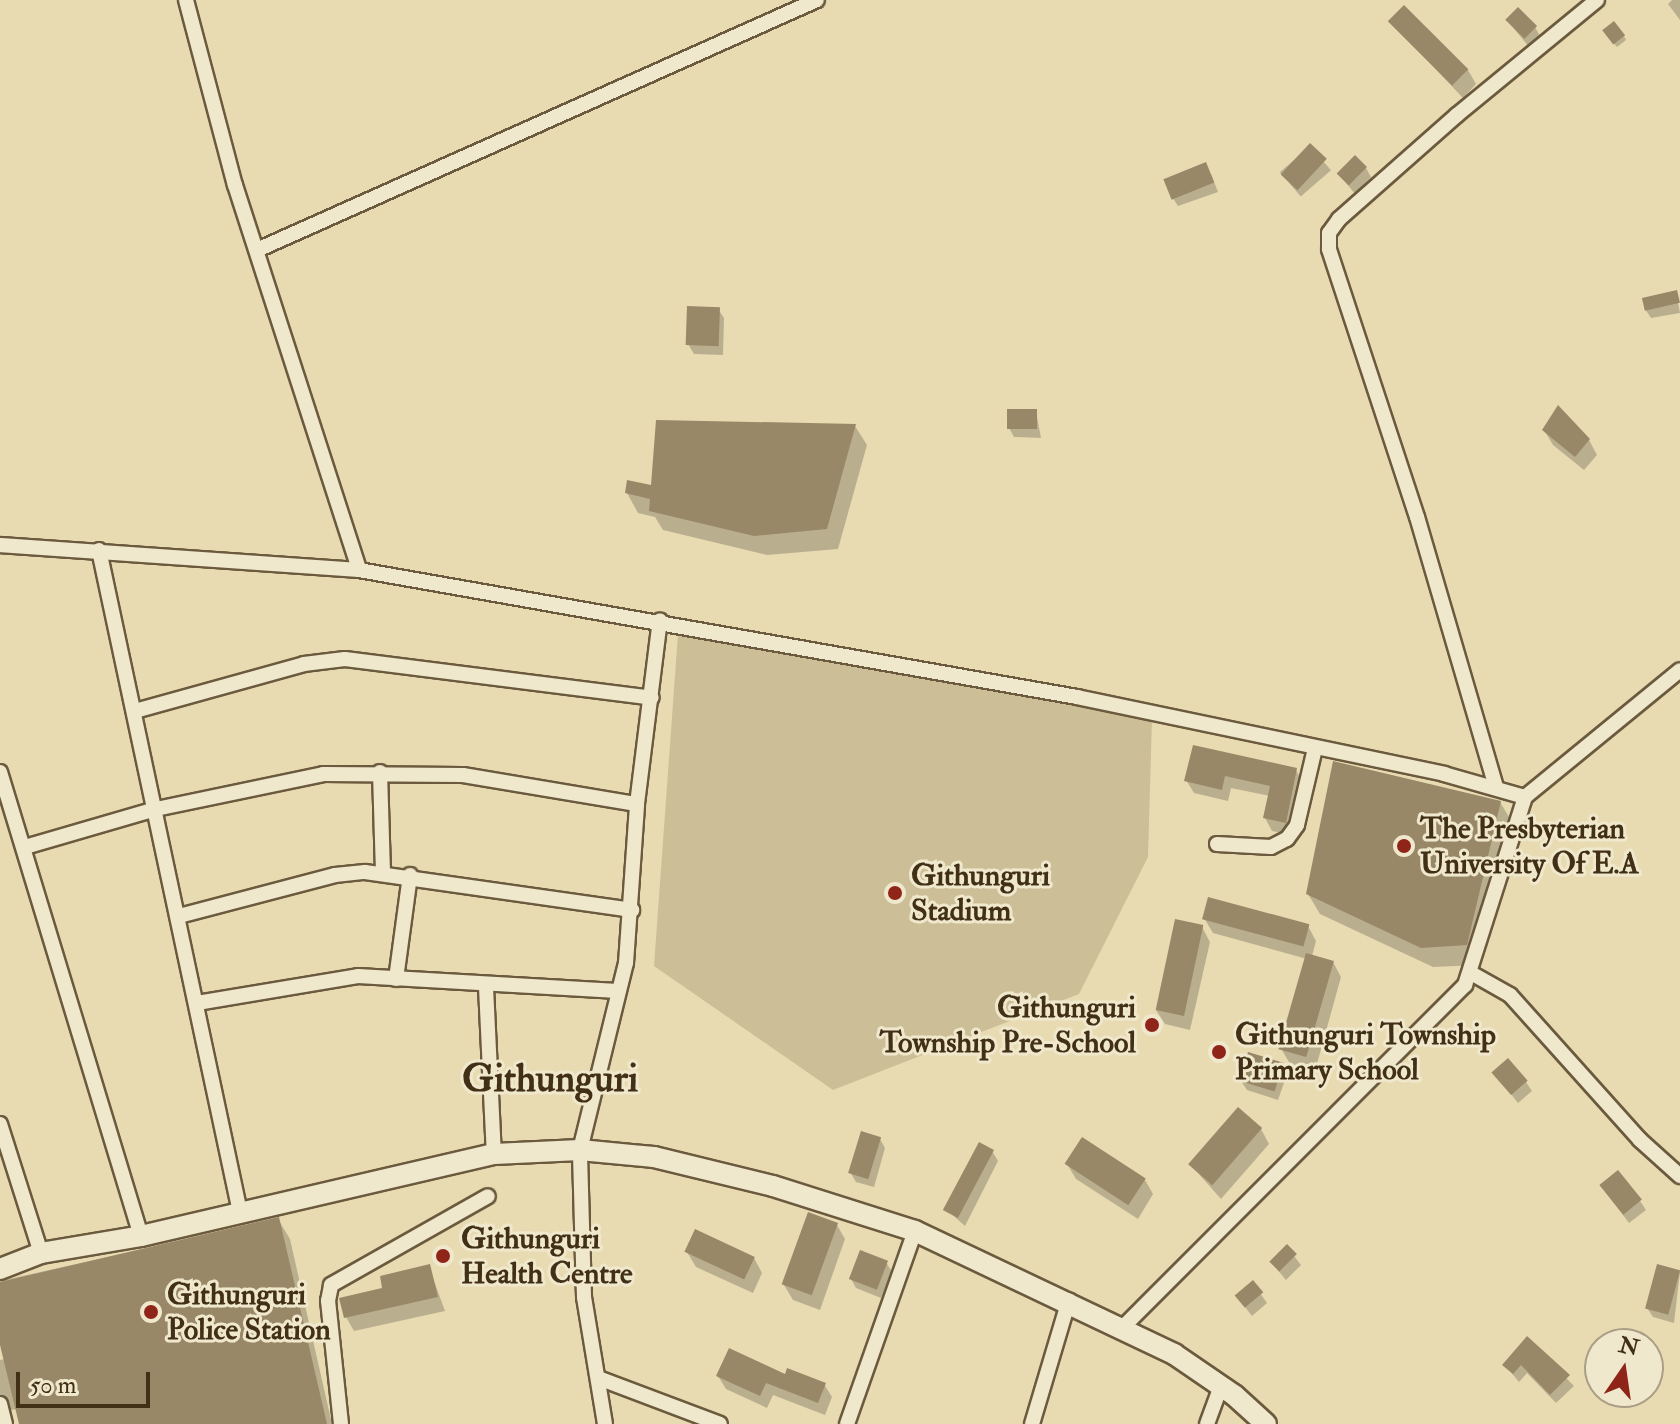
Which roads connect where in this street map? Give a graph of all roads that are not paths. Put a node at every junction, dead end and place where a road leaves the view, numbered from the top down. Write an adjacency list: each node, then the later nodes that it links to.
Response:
1 (186, 0): 4 (street)
2 (817, 0): 4 (street)
3 (1591, 2): 15 (street)
4 (257, 250): 7 (street)
5 (0, 545): 6 (street)
6 (99, 550): 7 (street); 11 (street)
7 (359, 570): 8 (street)
8 (660, 620): 10 (street); 12 (street)
9 (1680, 670): 16 (street)
10 (652, 698): 11 (street); 17 (street)
11 (135, 711): 18 (street)
12 (1315, 748): 15 (street); 19 (street)
13 (0, 772): 20 (street)
14 (380, 772): 17 (street); 18 (street); 21 (street)
15 (1496, 787): 16 (street)
16 (1525, 797): 25 (street)
17 (637, 804): 23 (street)
18 (156, 809): 20 (street); 24 (street)
19 (1217, 844)
20 (25, 847): 38 (street)
21 (383, 874): 22 (street); 24 (street)
22 (410, 875): 23 (street); 26 (street)
23 (632, 910): 28 (street)
24 (179, 916): 29 (street)
25 (1471, 973): 34 (street); 42 (street)
26 (396, 979): 27 (street); 29 (street)
27 (486, 987): 28 (street); 32 (street)
28 (618, 991): 31 (street)
29 (197, 1003): 36 (street)
30 (0, 1124): 33 (street)
31 (580, 1150): 32 (main road); 37 (main road); 43 (street)
32 (494, 1154): 36 (main road)
33 (5, 1158): 39 (street)
34 (1680, 1176)
35 (488, 1196): 47 (street)
36 (240, 1212): 38 (main road)
37 (915, 1231): 41 (main road); 50 (street)
38 (141, 1236): 39 (main road)
39 (41, 1253): 40 (main road)
40 (0, 1269)
41 (1069, 1300): 42 (main road); 51 (street)
42 (1123, 1327): 44 (main road)
43 (601, 1379): 48 (street); 49 (street)
44 (1221, 1386): 52 (street); 53 (main road)
45 (0, 1404): 46 (street)
46 (5, 1424)
47 (341, 1424)
48 (605, 1424)
49 (720, 1424)
50 (847, 1424)
51 (1032, 1424)
52 (1207, 1424)
53 (1266, 1424)

